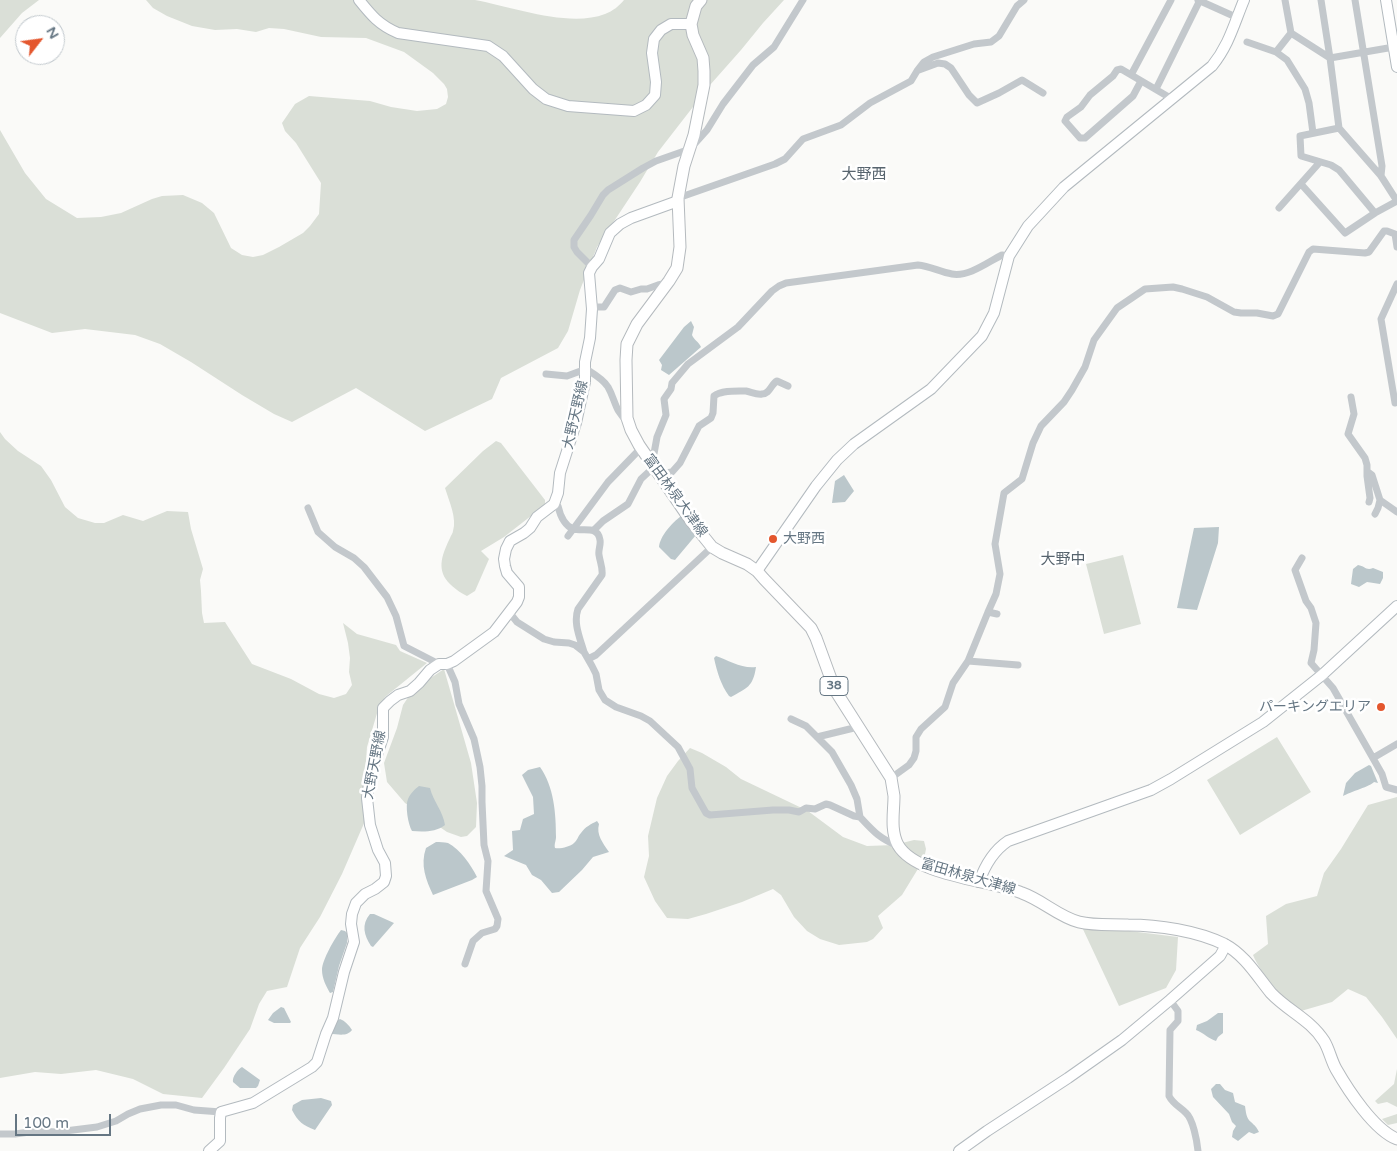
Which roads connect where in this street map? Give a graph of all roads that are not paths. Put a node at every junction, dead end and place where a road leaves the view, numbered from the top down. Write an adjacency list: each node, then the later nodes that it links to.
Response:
1 (359, 0): 14 (street)
2 (701, 0): 14 (main road)
3 (803, 0): 30 (street)
4 (1024, 0): 12 (street)
5 (1171, 0): 23 (street)
6 (1199, 0): 13 (street); 25 (street)
7 (1286, 0): 15 (street)
8 (1321, 0): 20 (street)
9 (1355, 0): 19 (street)
10 (1386, 0): 17 (street)
11 (1242, 1): 13 (street)
12 (1015, 3): 22 (street)
13 (1238, 18): 27 (street)
14 (691, 24): 30 (main road, 富田林泉大津線 / 38)
15 (1291, 33): 18 (street); 20 (street)
16 (1247, 42): 18 (street)
17 (1395, 47): 19 (street); 21 (street)
18 (1276, 52): 29 (street)
19 (1364, 52): 20 (street); 32 (street)
20 (1330, 58): 28 (street)
21 (1397, 67)
22 (917, 71): 26 (street); 34 (street)
23 (1131, 76): 24 (street); 24 (street)
24 (1141, 81): 25 (street)
25 (1156, 89): 27 (street)
26 (1043, 93)
27 (1171, 100): 38 (street)
28 (1339, 128): 29 (street); 32 (street)
29 (1313, 133): 31 (street)
30 (690, 149): 34 (main road, 富田林泉大津線 / 38); 39 (street)
31 (1320, 162): 33 (street); 36 (street)
32 (1381, 176): 36 (street)
33 (1301, 184): 35 (street); 36 (street)
34 (678, 200): 39 (street, 大野天野線); 40 (main road, 富田林泉大津線 / 38)
35 (1279, 208)
36 (1375, 213)
37 (1397, 247): 67 (street)
38 (1009, 256): 51 (street); 64 (street)
39 (592, 267): 42 (street, 大野天野線)
40 (668, 283): 42 (street); 49 (main road, 富田林泉大津線 / 38)
41 (1397, 284): 46 (street)
42 (592, 307): 43 (street, 大野天野線)
43 (586, 369): 44 (street); 49 (street); 66 (street, 大野天野線)
44 (546, 374)
45 (788, 386): 51 (street)
46 (1395, 387): 48 (street)
47 (1351, 397): 52 (street)
48 (1395, 403)
49 (628, 422): 50 (main road, 富田林泉大津線 / 38)
50 (641, 448): 51 (main road, 富田林泉大津線 / 38); 59 (street)
51 (654, 467): 60 (street); 62 (main road, 富田林泉大津線 / 38)
52 (1368, 472): 53 (street); 54 (street)
53 (1380, 500): 57 (street); 58 (street)
54 (1369, 502)
55 (558, 506): 59 (street)
56 (308, 508): 74 (street)
57 (1396, 508)
58 (1375, 514)
59 (574, 529): 60 (street); 61 (street)
60 (594, 530): 71 (street)
61 (568, 536)
62 (712, 547): 64 (main road, 富田林泉大津線 / 38); 72 (street)
63 (1302, 558): 76 (street)
64 (757, 571): 78 (main road, 富田林泉大津線 / 38)
65 (1397, 606): 76 (street)
66 (509, 612): 69 (street); 70 (street, 大野天野線)
67 (988, 612): 68 (street); 73 (street)
68 (997, 614)
69 (517, 622): 70 (street); 71 (street)
70 (500, 623): 74 (street, 大野天野線)
71 (584, 652): 72 (street)
72 (588, 659): 84 (street)
73 (968, 661): 75 (street); 82 (street)
74 (443, 664): 88 (street); 90 (street, 大野天野線)
75 (1018, 665)
76 (1322, 675): 81 (street); 86 (street)
77 (791, 719): 79 (street)
78 (858, 727): 79 (street); 82 (main road, 富田林泉大津線 / 38)
79 (817, 737): 84 (street)
80 (1397, 744): 81 (street)
81 (1373, 758): 83 (street)
82 (891, 778): 85 (main road, 富田林泉大津線 / 38)
83 (1397, 790)
84 (860, 816): 85 (street)
85 (898, 846): 86 (main road, 富田林泉大津線)
86 (979, 882): 87 (main road, 富田林泉大津線)
87 (1226, 945): 89 (street); 92 (main road, 富田林泉大津線)
88 (465, 964)
89 (1170, 1000): 94 (street); 95 (street)
90 (221, 1112): 91 (street); 93 (street)
91 (0, 1134)
92 (1397, 1139)
93 (209, 1151)
94 (959, 1151)
95 (1198, 1151)

